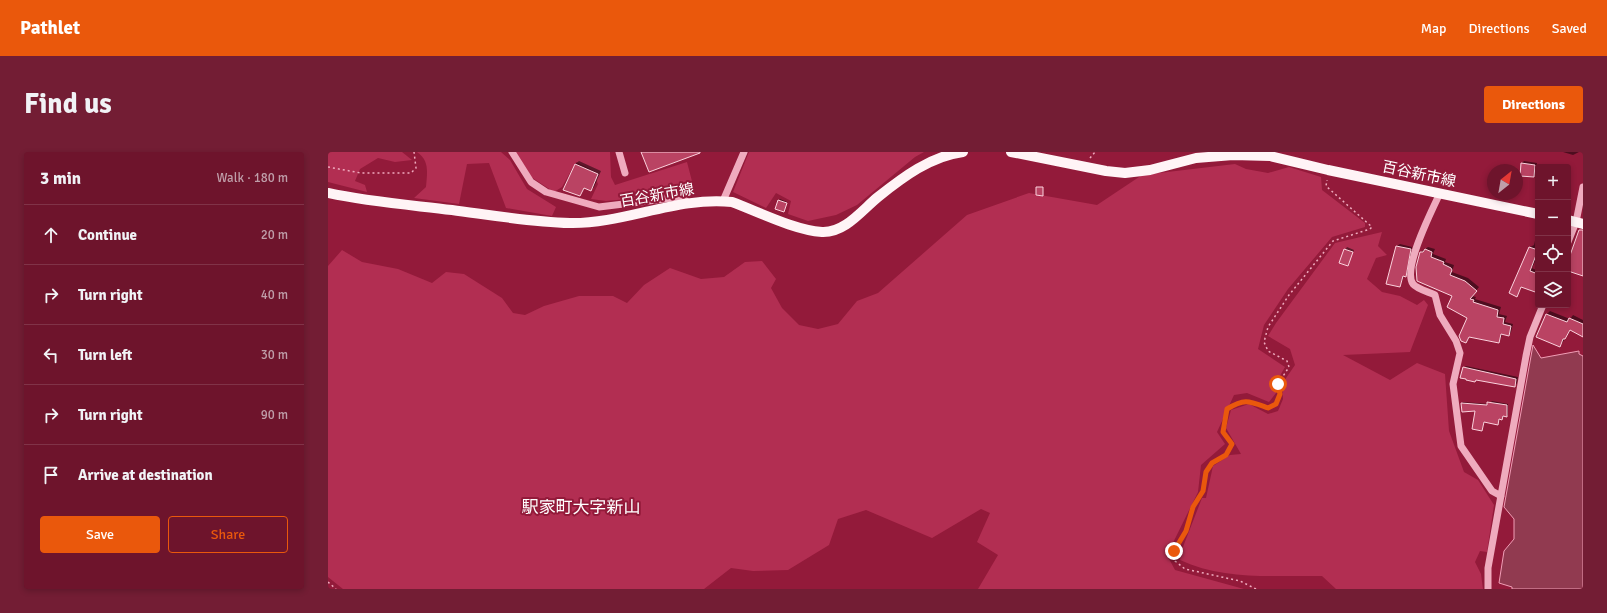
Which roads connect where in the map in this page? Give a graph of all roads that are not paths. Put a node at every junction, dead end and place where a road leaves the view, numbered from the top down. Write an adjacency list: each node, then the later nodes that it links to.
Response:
1 (512, 152): 11 (street)
2 (619, 152): 6 (street)
3 (744, 152): 10 (street)
4 (963, 152): 10 (main road, 百谷新市線)
5 (1011, 152): 9 (main road, 百谷新市線)
6 (625, 173)
7 (1583, 187): 13 (street)
8 (328, 193): 11 (main road, 百谷新市線)
9 (1440, 193): 12 (main road, 百谷新市線); 16 (street)
10 (723, 201): 11 (main road, 百谷新市線)
11 (690, 204)
12 (1535, 213)
13 (1576, 222): 14 (street)
14 (1570, 236)
15 (1542, 308): 16 (street)
16 (1501, 496): 17 (street)
17 (1488, 589)

